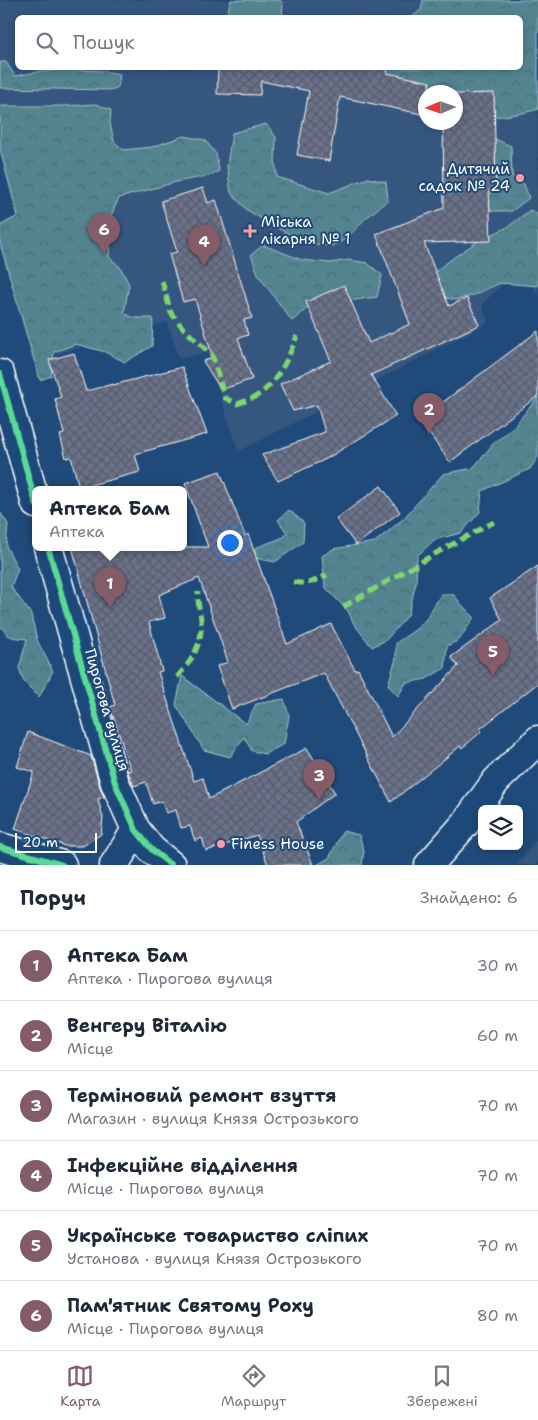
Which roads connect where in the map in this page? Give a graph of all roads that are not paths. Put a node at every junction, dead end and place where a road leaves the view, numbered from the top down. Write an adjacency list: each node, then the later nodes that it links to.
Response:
1 (0, 374): 2 (street)
2 (32, 490)
3 (49, 551): 5 (street, Пирогова вулиця)
4 (538, 740): 10 (street)
5 (136, 830): 8 (street); 9 (street, Пирогова вулиця)
6 (0, 848): 7 (street)
7 (62, 865)
8 (114, 865)
9 (171, 865)
10 (429, 865)

